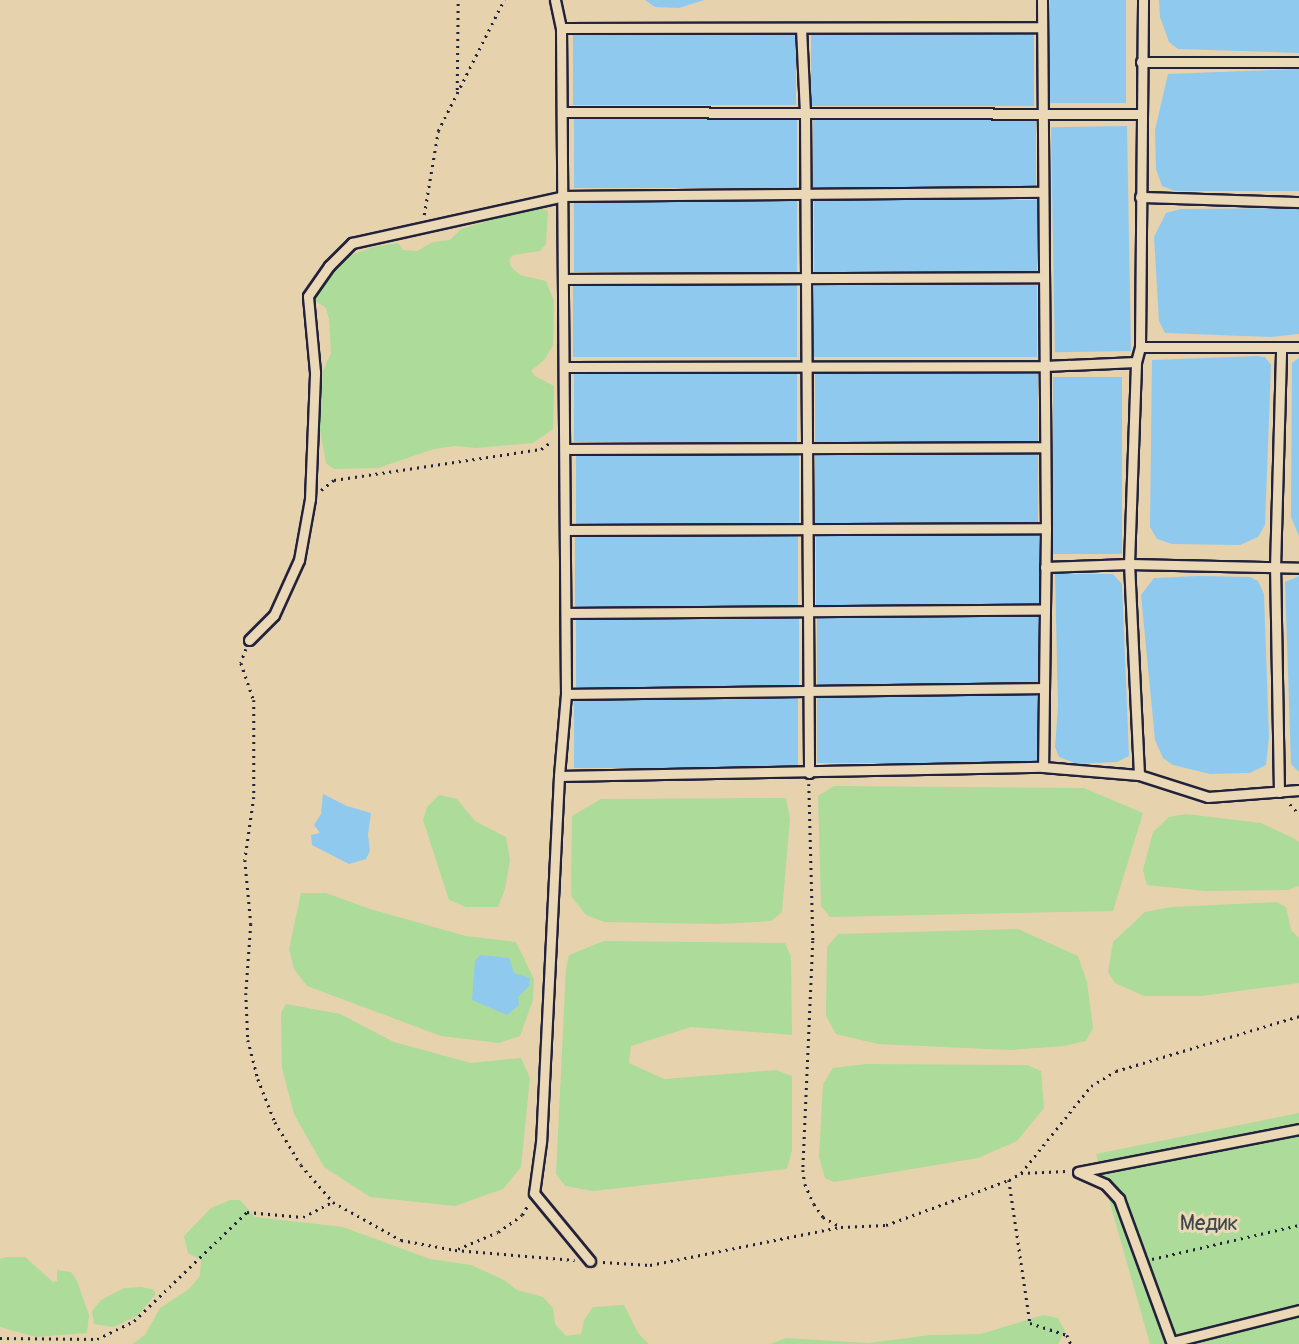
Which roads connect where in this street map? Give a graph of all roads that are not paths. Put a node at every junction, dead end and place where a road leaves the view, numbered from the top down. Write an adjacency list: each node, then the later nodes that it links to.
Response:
1 (555, 0): 5 (lane)
2 (1042, 0): 4 (lane)
3 (1143, 0): 7 (lane)
4 (1042, 27): 6 (lane); 11 (lane)
5 (561, 28): 6 (lane); 9 (lane)
6 (801, 28): 10 (lane)
7 (1141, 62): 8 (lane); 12 (lane)
8 (1299, 62)
9 (562, 112): 10 (lane); 15 (lane)
10 (805, 113): 11 (lane); 14 (lane)
11 (1042, 114): 12 (lane); 13 (lane)
12 (1140, 114): 16 (lane)
13 (1043, 192): 14 (lane); 18 (lane)
14 (805, 194): 15 (lane); 19 (lane)
15 (564, 196): 20 (lane); 41 (lane)
16 (1140, 197): 17 (lane); 21 (lane)
17 (1299, 202)
18 (1044, 277): 19 (lane); 26 (lane)
19 (805, 278): 20 (lane); 25 (lane)
20 (564, 279): 27 (lane)
21 (1140, 347): 22 (lane); 24 (lane)
22 (1282, 347): 23 (lane); 36 (lane)
23 (1299, 347)
24 (1136, 362): 26 (lane); 34 (lane)
25 (806, 366): 26 (lane); 27 (lane); 30 (lane)
26 (1045, 366): 28 (lane)
27 (565, 367): 29 (lane)
28 (1045, 447): 30 (lane); 31 (lane)
29 (565, 449): 30 (lane); 33 (lane)
30 (806, 449): 32 (lane)
31 (1046, 528): 32 (lane); 35 (lane)
32 (806, 529): 33 (lane); 39 (lane)
33 (566, 530): 40 (lane)
34 (1129, 564): 35 (lane); 36 (lane); 47 (lane)
35 (1045, 567): 38 (lane)
36 (1275, 568): 37 (lane); 50 (lane)
37 (1299, 568)
38 (1045, 610): 39 (lane); 42 (lane)
39 (807, 611): 40 (lane); 43 (lane)
40 (566, 612): 44 (lane)
41 (249, 640)
42 (1044, 688): 43 (lane); 45 (lane)
43 (808, 690): 44 (lane); 46 (lane)
44 (566, 694): 48 (lane)
45 (1043, 767): 46 (lane); 47 (lane)
46 (809, 773): 48 (lane)
47 (1139, 775): 50 (lane)
48 (559, 776): 52 (lane)
49 (1299, 790): 50 (lane)
50 (1279, 792)
51 (1299, 1129): 54 (lane)
52 (590, 1261)
53 (1299, 1310): 54 (lane)
54 (1172, 1343)

